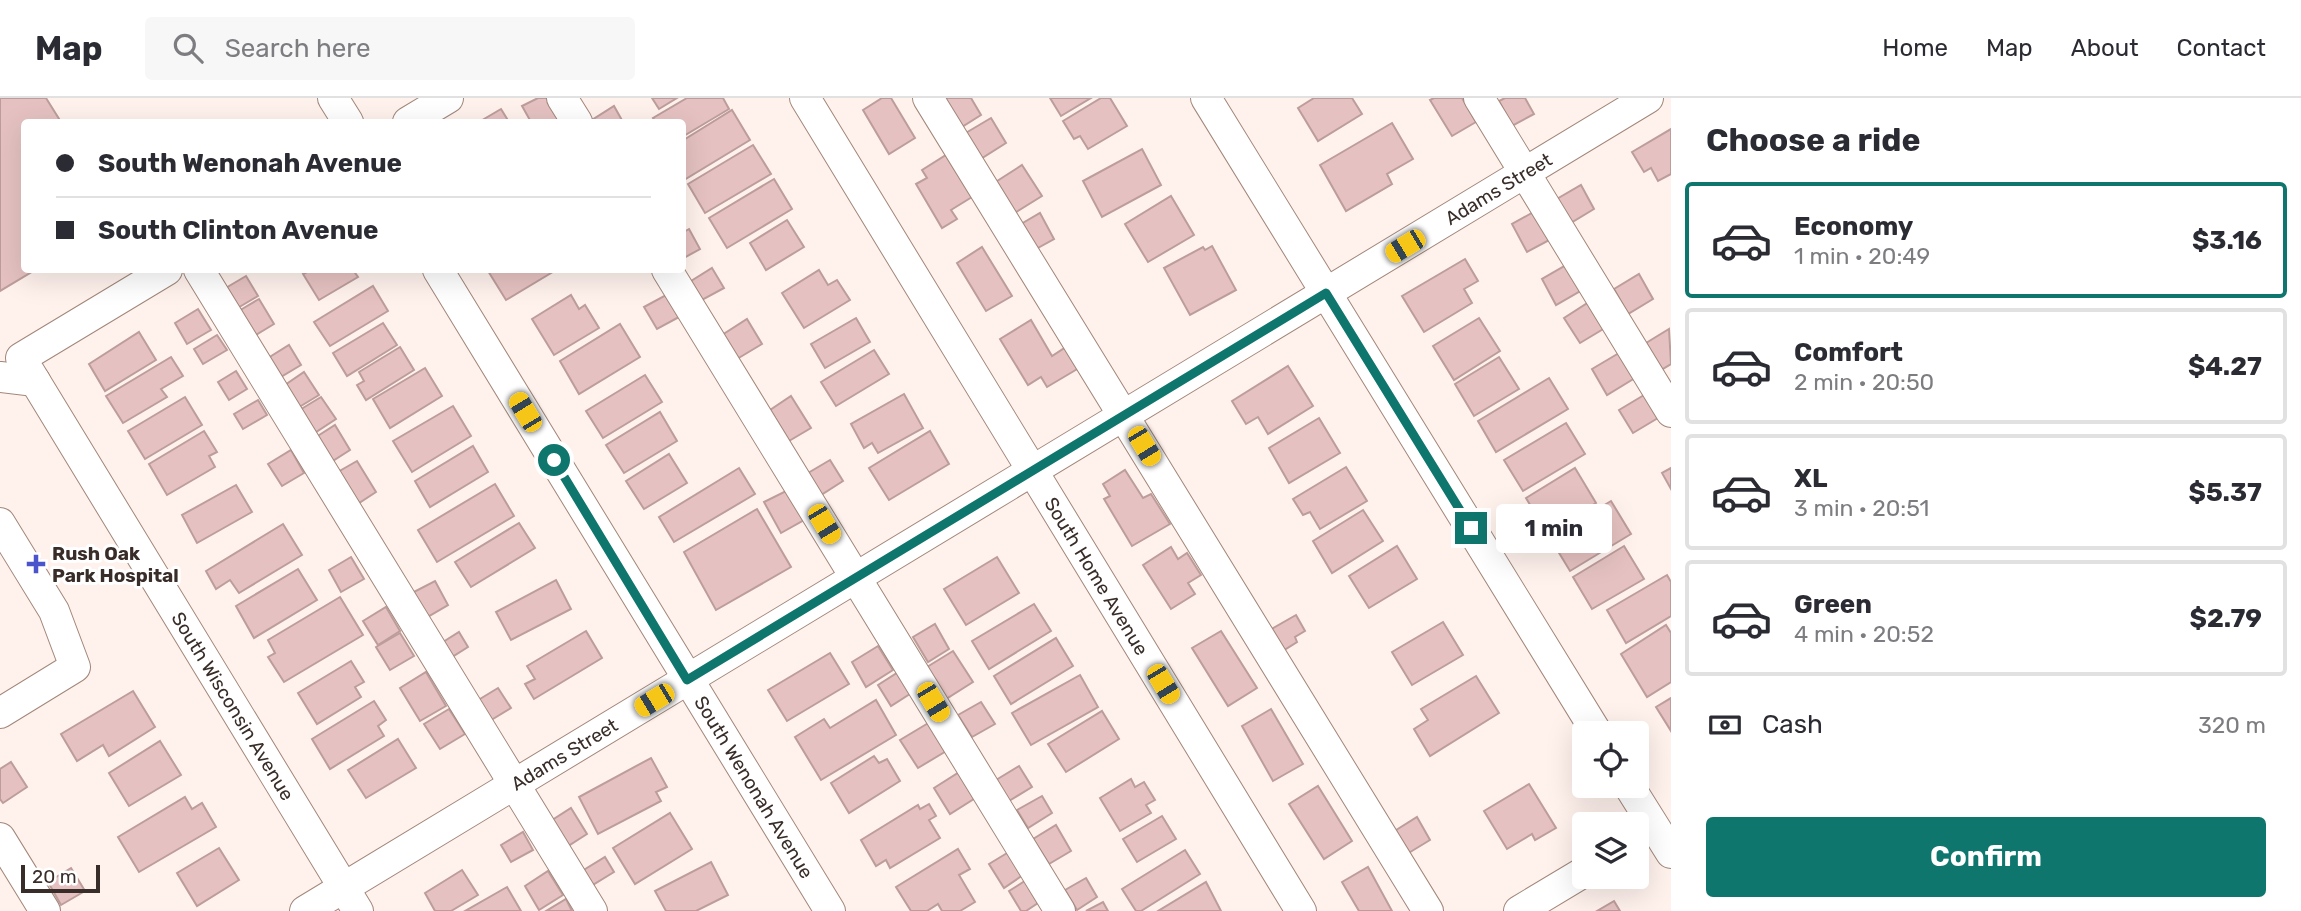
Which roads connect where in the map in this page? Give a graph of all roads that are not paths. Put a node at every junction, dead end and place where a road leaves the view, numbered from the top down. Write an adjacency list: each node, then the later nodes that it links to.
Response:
1 (333, 98): 9 (street)
2 (448, 98): 10 (street)
3 (562, 98): 11 (street)
4 (805, 98): 21 (street, South Home Avenue)
5 (928, 98): 20 (street)
6 (1206, 98): 17 (street)
7 (1479, 98): 12 (street)
8 (1648, 98): 12 (street, Adams Street)
9 (346, 119)
10 (413, 119)
11 (575, 119)
12 (1524, 173): 17 (street, Adams Street); 19 (street)
13 (163, 273): 18 (street)
14 (201, 273): 27 (street)
15 (440, 273): 24 (street, South Wenonah Avenue)
16 (669, 273): 23 (street)
17 (1326, 293): 20 (street, Adams Street); 26 (street)
18 (19, 372): 33 (street, South Wisconsin Avenue)
19 (1671, 412)
20 (1124, 415): 21 (street, Adams Street); 40 (street)
21 (1033, 470): 23 (street, Adams Street); 39 (street, South Home Avenue)
22 (0, 523): 25 (street)
23 (856, 578): 24 (street, Adams Street); 38 (street)
24 (687, 680): 27 (street, Adams Street); 37 (street, South Wenonah Avenue)
25 (0, 713)
26 (1590, 721)
27 (515, 784): 33 (street, Adams Street); 36 (street)
28 (1636, 798): 29 (street)
29 (1654, 829): 31 (street)
30 (0, 838): 34 (street)
31 (1671, 853)
32 (1572, 879): 41 (street)
33 (351, 899): 35 (street, Adams Street)
34 (45, 911)
35 (305, 911)
36 (592, 911)
37 (830, 911)
38 (1060, 911)
39 (1301, 911)
40 (1428, 911)
41 (1519, 911)

